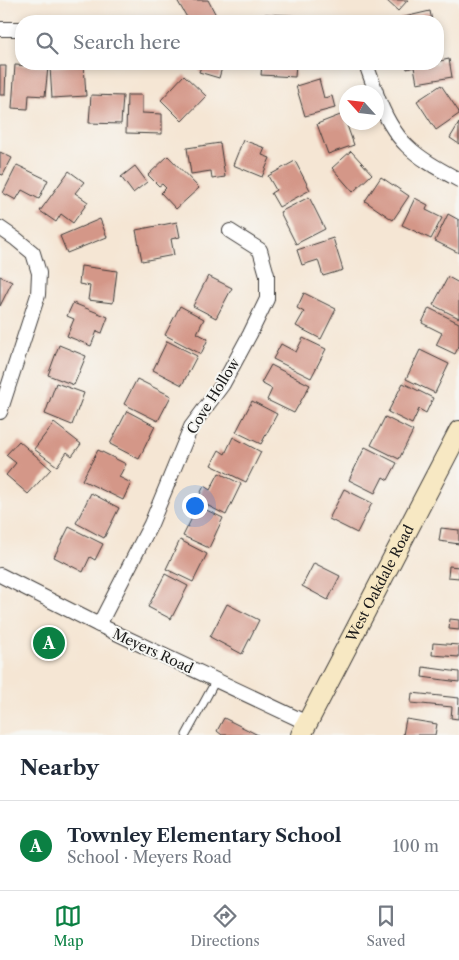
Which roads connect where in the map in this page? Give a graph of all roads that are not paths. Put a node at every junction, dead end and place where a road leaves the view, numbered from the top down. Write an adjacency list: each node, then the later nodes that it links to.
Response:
1 (0, 29): 2 (street)
2 (15, 29)
3 (368, 70): 4 (street)
4 (373, 85)
5 (384, 111): 6 (street)
6 (459, 180)
7 (0, 228): 9 (street)
8 (230, 231): 12 (street, Cove Hollow)
9 (0, 412)
10 (457, 439): 14 (street, West Oakdale Road)
11 (0, 575): 12 (street, Meyers Road)
12 (99, 625): 13 (street, Meyers Road)
13 (216, 680): 14 (street, Meyers Road); 15 (lane)
14 (304, 729)
15 (186, 735)

